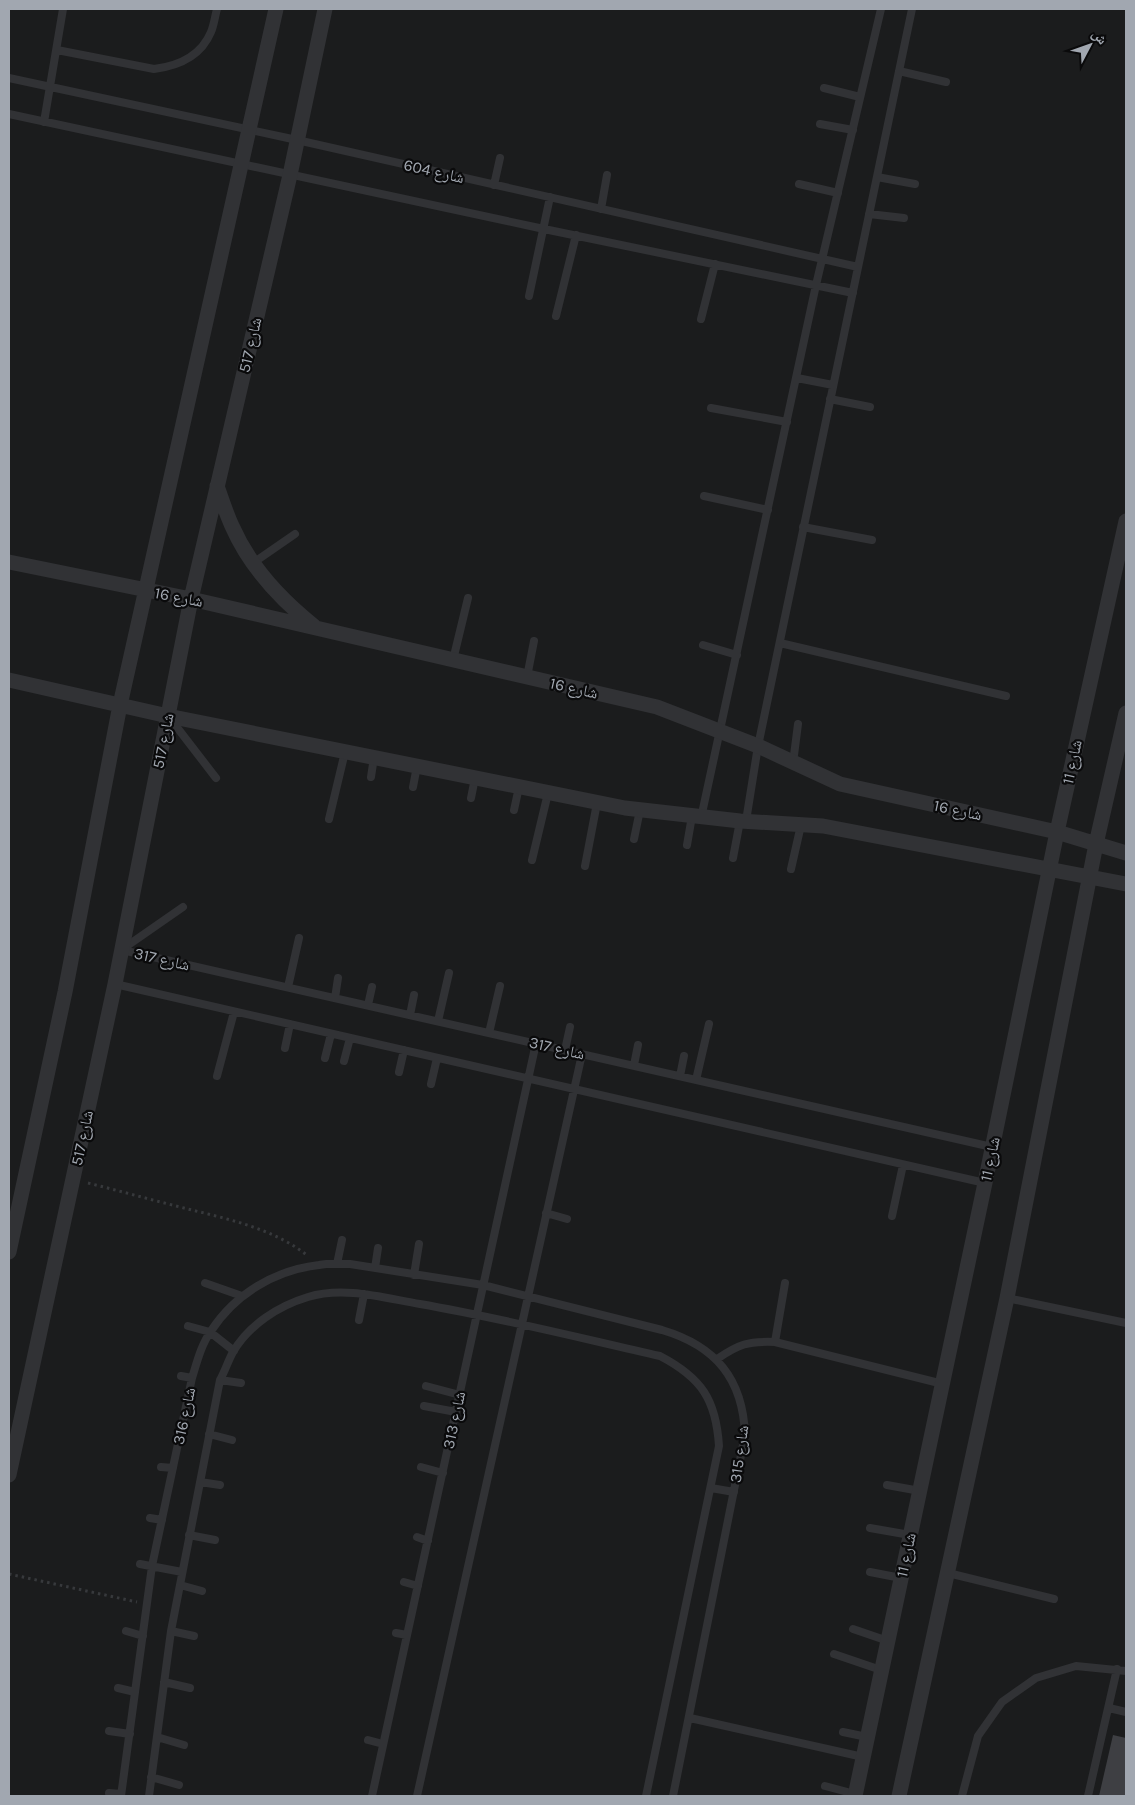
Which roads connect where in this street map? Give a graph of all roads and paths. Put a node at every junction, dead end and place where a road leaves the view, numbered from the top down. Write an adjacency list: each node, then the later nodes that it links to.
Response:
1 (63, 9): 7 (lane)
2 (217, 9): 7 (lane)
3 (276, 9): 17 (street)
4 (325, 9): 19 (street, شارع 517)
5 (882, 9): 13 (lane)
6 (912, 9): 8 (lane)
7 (57, 50): 11 (lane)
8 (899, 71): 10 (lane); 24 (lane)
9 (9, 78): 11 (lane, شارع 604)
10 (946, 82)
11 (50, 87): 15 (lane); 17 (lane, شارع 604)
12 (824, 88): 13 (lane)
13 (860, 97): 18 (lane)
14 (9, 114): 15 (lane, شارع 604)
15 (44, 122): 21 (lane, شارع 604)
16 (820, 124): 18 (lane)
17 (250, 130): 19 (lane, شارع 604); 21 (street)
18 (853, 130): 28 (lane)
19 (297, 140): 22 (street, شارع 517); 27 (lane, شارع 604)
20 (500, 158): 27 (lane)
21 (242, 165): 22 (lane, شارع 604); 58 (street)
22 (290, 175): 33 (lane, شارع 604); 49 (street, شارع 517)
23 (607, 175): 30 (lane)
24 (877, 177): 26 (lane); 31 (lane)
25 (800, 184): 28 (lane)
26 (916, 184)
27 (494, 185): 29 (lane, شارع 604)
28 (838, 193): 35 (lane)
29 (550, 197): 30 (lane, شارع 604); 33 (lane)
30 (601, 209): 35 (lane, شارع 604)
31 (869, 214): 32 (lane); 37 (lane)
32 (904, 218)
33 (544, 229): 34 (lane, شارع 604); 40 (lane)
34 (576, 236): 36 (lane, شارع 604); 41 (lane)
35 (822, 260): 37 (lane, شارع 604); 38 (lane)
36 (715, 264): 38 (lane, شارع 604); 42 (lane)
37 (858, 267): 39 (lane)
38 (816, 285): 39 (lane, شارع 604); 43 (lane)
39 (853, 293): 44 (lane)
40 (529, 296)
41 (556, 316)
42 (701, 319)
43 (796, 378): 44 (lane); 48 (lane)
44 (833, 385): 45 (lane)
45 (830, 399): 46 (lane); 53 (lane)
46 (870, 407)
47 (711, 408): 48 (lane)
48 (787, 422): 51 (lane)
49 (217, 486): 57 (street); 60 (street, شارع 517)
50 (704, 496): 51 (lane)
51 (768, 510): 65 (lane)
52 (1126, 521): 94 (street, شارع 11)
53 (804, 527): 55 (lane); 63 (lane)
54 (295, 534): 57 (lane)
55 (872, 540)
56 (9, 562): 58 (street, شارع 16)
57 (253, 563): 61 (street)
58 (147, 591): 60 (street, شارع 16); 70 (street)
59 (468, 598): 66 (lane)
60 (190, 599): 61 (street, شارع 16); 72 (street, شارع 517)
61 (317, 629): 66 (street, شارع 16)
62 (534, 641): 67 (lane)
63 (780, 643): 69 (lane); 75 (lane)
64 (703, 645): 65 (lane)
65 (737, 655): 74 (lane)
66 (453, 660): 67 (street, شارع 16)
67 (527, 677): 74 (street, شارع 16)
68 (9, 680): 70 (street)
69 (1006, 696)
70 (120, 705): 72 (street); 155 (street)
71 (1126, 714): 96 (street)
72 (168, 716): 76 (street); 81 (lane); 108 (street, شارع 517)
73 (798, 724): 78 (lane)
74 (721, 731): 75 (street, شارع 16); 90 (lane)
75 (758, 746): 78 (street, شارع 16); 92 (lane)
76 (345, 752): 77 (street); 91 (lane)
77 (374, 757): 79 (street); 80 (lane)
78 (793, 763): 94 (street, شارع 16)
79 (417, 766): 82 (street); 83 (lane)
80 (371, 777)
81 (216, 778)
82 (475, 778): 84 (street); 86 (lane)
83 (413, 787)
84 (519, 787): 85 (street); 88 (lane)
85 (548, 793): 87 (street); 100 (lane)
86 (470, 798)
87 (597, 803): 89 (street); 101 (lane)
88 (514, 810)
89 (640, 810): 90 (street); 95 (lane)
90 (697, 817): 92 (street); 97 (lane)
91 (329, 819)
92 (743, 821): 93 (street); 99 (lane)
93 (801, 825): 102 (lane); 103 (street)
94 (1057, 832): 96 (street, شارع 16); 103 (street, شارع 11)
95 (634, 839)
96 (1096, 844): 98 (street, شارع 16); 104 (street)
97 (687, 845)
98 (1126, 853)
99 (733, 858)
100 (532, 860)
101 (584, 866)
102 (792, 869)
103 (1049, 870): 104 (street); 145 (street, شارع 11)
104 (1090, 877): 105 (street); 166 (street)
105 (1126, 884)
106 (183, 907): 108 (lane)
107 (299, 938): 114 (lane)
108 (122, 950): 111 (street, شارع 517); 114 (lane, شارع 317)
109 (449, 973): 120 (lane)
110 (338, 978): 116 (lane)
111 (115, 984): 118 (lane); 147 (street, شارع 517)
112 (372, 986): 117 (lane)
113 (500, 986): 124 (lane)
114 (288, 987): 116 (lane, شارع 317)
115 (414, 995): 119 (lane)
116 (335, 998): 117 (lane, شارع 317)
117 (368, 1005): 119 (lane, شارع 317)
118 (234, 1012): 121 (lane); 139 (lane)
119 (410, 1015): 120 (lane, شارع 317)
120 (438, 1021): 124 (lane, شارع 317)
121 (290, 1024): 125 (lane); 129 (lane)
122 (709, 1024): 142 (lane)
123 (570, 1027): 131 (lane)
124 (489, 1033): 127 (lane, شارع 317)
125 (330, 1034): 126 (lane); 134 (lane)
126 (350, 1038): 130 (lane); 136 (lane)
127 (536, 1043): 131 (lane, شارع 317); 141 (lane, شارع 313)
128 (638, 1045): 137 (lane)
129 (285, 1048)
130 (404, 1050): 135 (lane); 138 (lane)
131 (565, 1050): 132 (lane, شارع 317)
132 (582, 1054): 137 (lane, شارع 317); 144 (lane)
133 (684, 1056): 140 (lane)
134 (325, 1058)
135 (437, 1058): 141 (lane); 143 (lane)
136 (344, 1062)
137 (634, 1065): 140 (lane, شارع 317)
138 (399, 1072)
139 (217, 1076)
140 (680, 1076): 142 (lane, شارع 317)
141 (528, 1079): 144 (lane); 162 (lane, شارع 313)
142 (696, 1080): 145 (lane, شارع 317)
143 (432, 1084)
144 (574, 1089): 146 (lane); 149 (lane)
145 (992, 1147): 148 (street, شارع 11)
146 (903, 1165): 148 (lane); 150 (lane)
147 (73, 1180): 156 (path); 191 (street, شارع 517)
148 (985, 1183): 180 (street, شارع 11)
149 (546, 1213): 151 (lane); 165 (lane)
150 (892, 1216)
151 (567, 1219)
152 (342, 1240): 157 (lane)
153 (419, 1244): 159 (lane)
154 (378, 1248): 158 (lane)
155 (9, 1252)
156 (320, 1264): 157 (lane, شارع 316); 164 (lane, شارع 316)
157 (337, 1264): 158 (lane, شارع 316)
158 (375, 1268): 159 (lane, شارع 316)
159 (414, 1274): 162 (lane, شارع 316)
160 (205, 1283): 164 (lane)
161 (785, 1284): 173 (lane)
162 (483, 1285): 165 (lane, شارع 315); 167 (lane, شارع 313)
163 (364, 1294): 167 (lane, شارع 316); 168 (lane); 174 (lane, شارع 316)
164 (242, 1296): 172 (lane, شارع 316)
165 (528, 1296): 170 (lane); 175 (lane, شارع 315)
166 (1007, 1298): 169 (lane); 210 (street)
167 (477, 1314): 170 (lane, شارع 315); 182 (lane, شارع 313)
168 (359, 1320)
169 (1126, 1323)
170 (522, 1324): 195 (lane, شارع 315); 255 (lane)
171 (188, 1326): 172 (lane)
172 (210, 1332): 174 (lane); 177 (lane, شارع 316)
173 (775, 1342): 175 (lane); 180 (lane)
174 (234, 1351): 178 (lane, شارع 316)
175 (717, 1360): 197 (lane, شارع 315)
176 (181, 1376): 177 (lane)
177 (192, 1378): 189 (lane, شارع 316)
178 (220, 1380): 179 (lane); 185 (lane, شارع 316)
179 (241, 1383)
180 (943, 1384): 196 (street, شارع 11)
181 (426, 1386): 182 (lane)
182 (460, 1395): 184 (lane, شارع 313)
183 (424, 1406): 184 (lane)
184 (456, 1412): 190 (lane, شارع 313)
185 (209, 1434): 186 (lane); 192 (lane, شارع 316)
186 (232, 1440)
187 (161, 1467): 189 (lane)
188 (421, 1467): 190 (lane)
189 (173, 1468): 199 (lane, شارع 316)
190 (443, 1473): 205 (lane, شارع 313)
191 (9, 1475)
192 (200, 1482): 193 (lane); 201 (lane, شارع 316)
193 (220, 1485)
194 (887, 1485): 196 (lane)
195 (711, 1488): 197 (lane); 256 (lane, شارع 315)
196 (920, 1491): 202 (street, شارع 11)
197 (734, 1492): 237 (lane, شارع 315)
198 (150, 1518): 199 (lane)
199 (162, 1520): 207 (lane, شارع 316)
200 (870, 1528): 202 (lane)
201 (189, 1535): 204 (lane); 208 (lane, شارع 316)
202 (910, 1535): 212 (street, شارع 11)
203 (417, 1537): 205 (lane)
204 (215, 1540)
205 (428, 1541): 215 (lane, شارع 313)
206 (140, 1564): 207 (lane)
207 (152, 1566): 208 (lane); 218 (lane, شارع 316)
208 (182, 1572): 214 (lane, شارع 316)
209 (870, 1572): 212 (lane)
210 (948, 1573): 217 (lane); 258 (street)
211 (9, 1574): 218 (path)
212 (901, 1578): 226 (street, شارع 11)
213 (404, 1582): 215 (lane)
214 (180, 1585): 216 (lane); 221 (lane, شارع 316)
215 (418, 1586): 223 (lane, شارع 313)
216 (202, 1591)
217 (1054, 1599)
218 (147, 1604): 224 (lane, شارع 316)
219 (853, 1629): 226 (lane)
220 (126, 1631): 224 (lane)
221 (171, 1631): 225 (lane); 231 (lane, شارع 316)
222 (396, 1633): 223 (lane)
223 (407, 1635): 244 (lane, شارع 313)
224 (143, 1636): 234 (lane, شارع 316)
225 (194, 1636)
226 (888, 1641): 229 (street, شارع 11)
227 (834, 1654): 229 (lane)
228 (1118, 1669): 230 (lane); 235 (lane); 259 (lane)
229 (882, 1670): 242 (street, شارع 11)
230 (1126, 1671)
231 (164, 1682): 233 (lane); 241 (lane, شارع 316)
232 (118, 1688): 234 (lane)
233 (190, 1688)
234 (135, 1692): 240 (lane, شارع 316)
235 (1108, 1708): 236 (lane); 260 (lane)
236 (1126, 1712)
237 (690, 1718): 246 (lane); 257 (lane, شارع 315)
238 (109, 1731): 240 (lane)
239 (843, 1732): 242 (lane)
240 (130, 1734): 251 (lane, شارع 316)
241 (157, 1737): 245 (lane); 247 (lane, شارع 316)
242 (867, 1737): 246 (street, شارع 11)
243 (368, 1740): 244 (lane)
244 (384, 1744): 254 (lane, شارع 313)
245 (184, 1745)
246 (863, 1757): 252 (street, شارع 11)
247 (151, 1777): 248 (lane); 253 (lane, شارع 316)
248 (179, 1785)
249 (825, 1786): 252 (lane)
250 (109, 1793): 251 (lane)
251 (121, 1795)
252 (855, 1795)
253 (149, 1796)
254 (372, 1796)
255 (417, 1796)
256 (646, 1796)
257 (673, 1796)
258 (899, 1796)
259 (962, 1796)
260 (1088, 1796)

